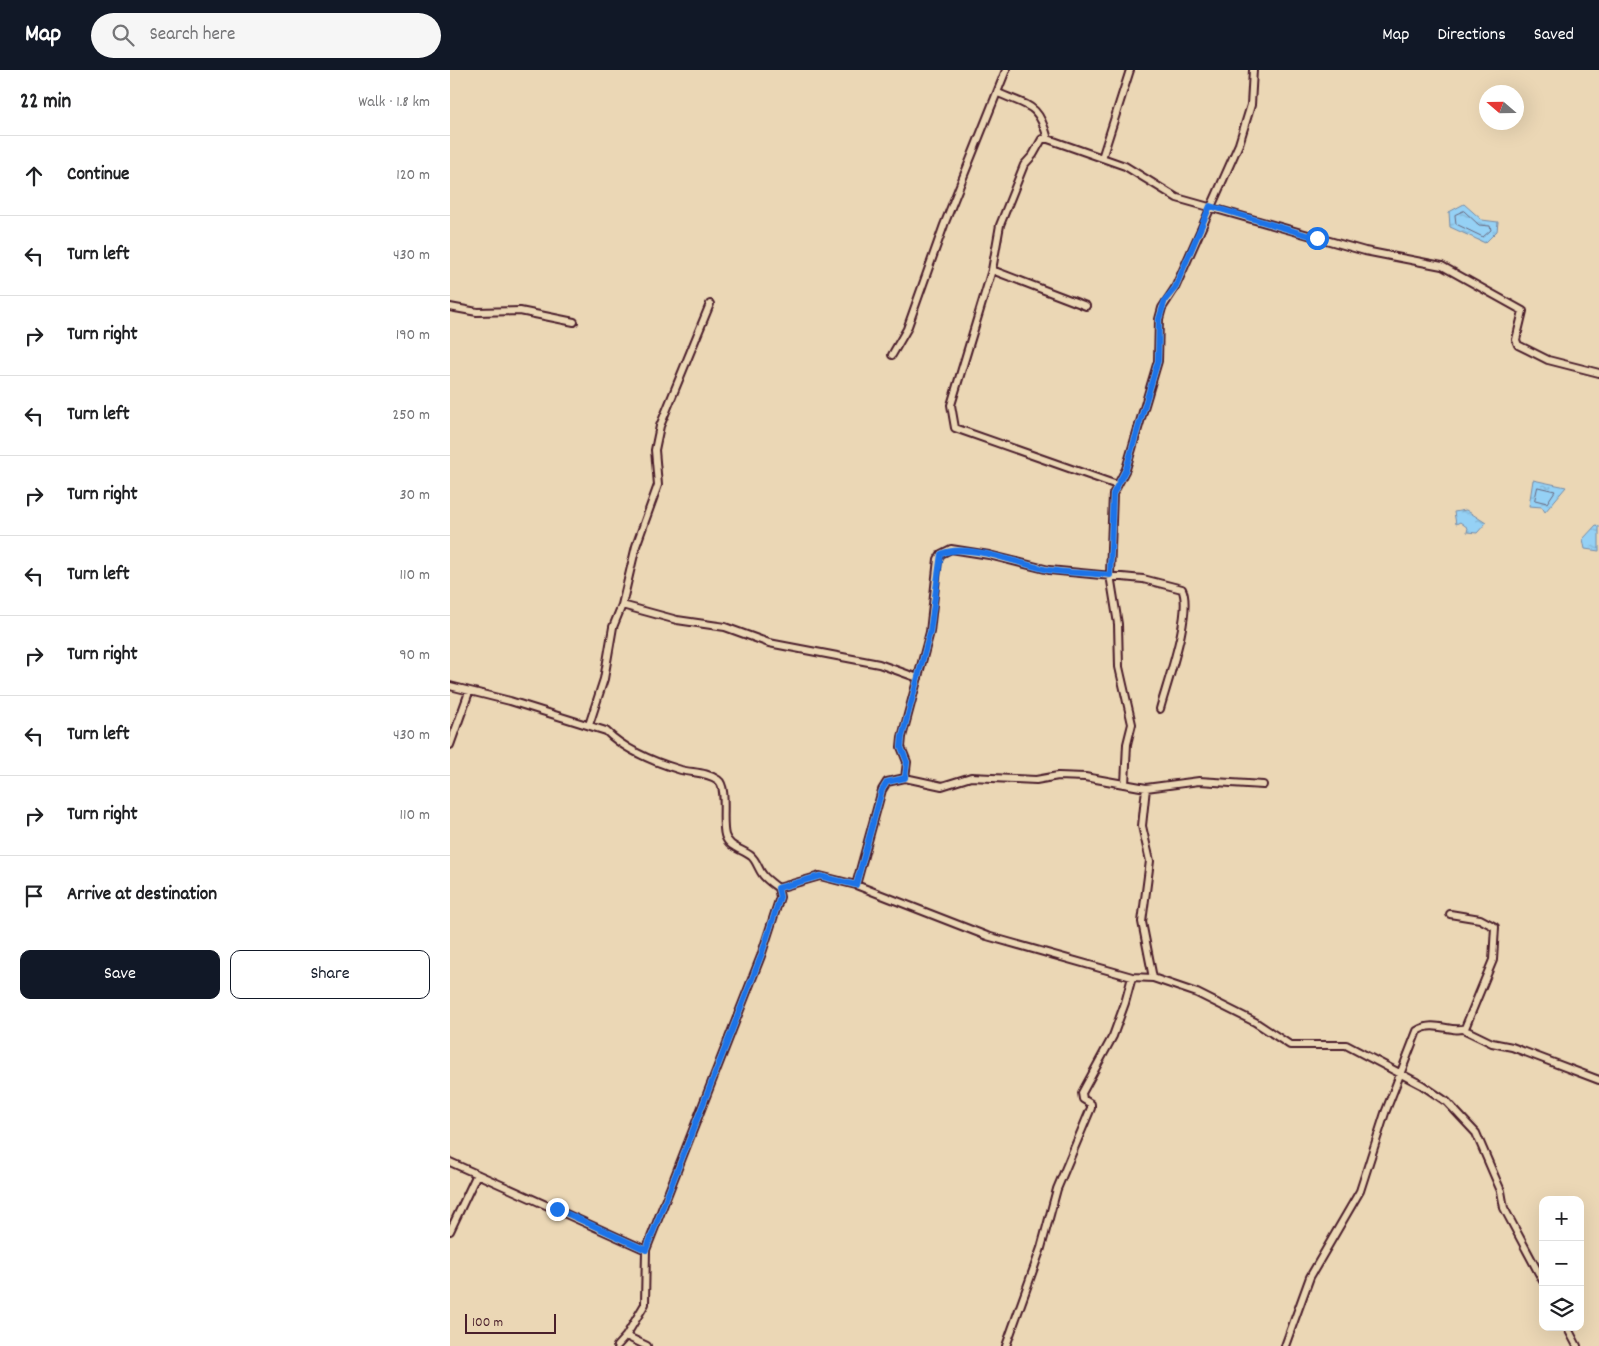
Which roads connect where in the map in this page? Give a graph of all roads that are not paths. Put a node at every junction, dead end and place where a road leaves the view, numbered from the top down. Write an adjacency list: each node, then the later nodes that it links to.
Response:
1 (1006, 70): 4 (street)
2 (1130, 70): 6 (street)
3 (1253, 70): 7 (street)
4 (998, 93): 5 (street); 13 (street)
5 (1048, 139): 6 (street); 8 (street)
6 (1102, 158): 7 (street)
7 (1210, 206): 14 (street); 15 (street)
8 (992, 270): 10 (street); 15 (street)
9 (710, 304): 17 (street)
10 (1086, 306)
11 (450, 307): 12 (street)
12 (574, 322)
13 (892, 355)
14 (1599, 373)
15 (1117, 485): 16 (street)
16 (1110, 575): 18 (street); 21 (street); 25 (street)
17 (622, 605): 18 (street); 22 (street)
18 (918, 678): 24 (street)
19 (450, 686): 20 (street)
20 (469, 692): 22 (street); 23 (street)
21 (1160, 709)
22 (589, 725): 29 (street)
23 (450, 744)
24 (905, 778): 25 (street); 28 (street)
25 (1125, 784): 27 (street)
26 (1263, 786): 27 (street)
27 (1146, 788): 32 (street)
28 (856, 885): 29 (street); 31 (street)
29 (778, 888): 39 (street)
30 (1450, 914): 33 (street)
31 (1132, 977): 32 (street); 45 (street)
32 (1153, 978): 34 (street)
33 (1463, 1029): 34 (street); 35 (street)
34 (1399, 1075): 40 (street); 46 (street)
35 (1599, 1080)
36 (450, 1162): 37 (street)
37 (477, 1174): 38 (street); 39 (street)
38 (450, 1231)
39 (646, 1250): 42 (street)
40 (1539, 1274)
41 (1569, 1331): 47 (street)
42 (626, 1336): 43 (street); 44 (street)
43 (617, 1346)
44 (647, 1346)
45 (1006, 1346)
46 (1285, 1346)
47 (1577, 1346)

